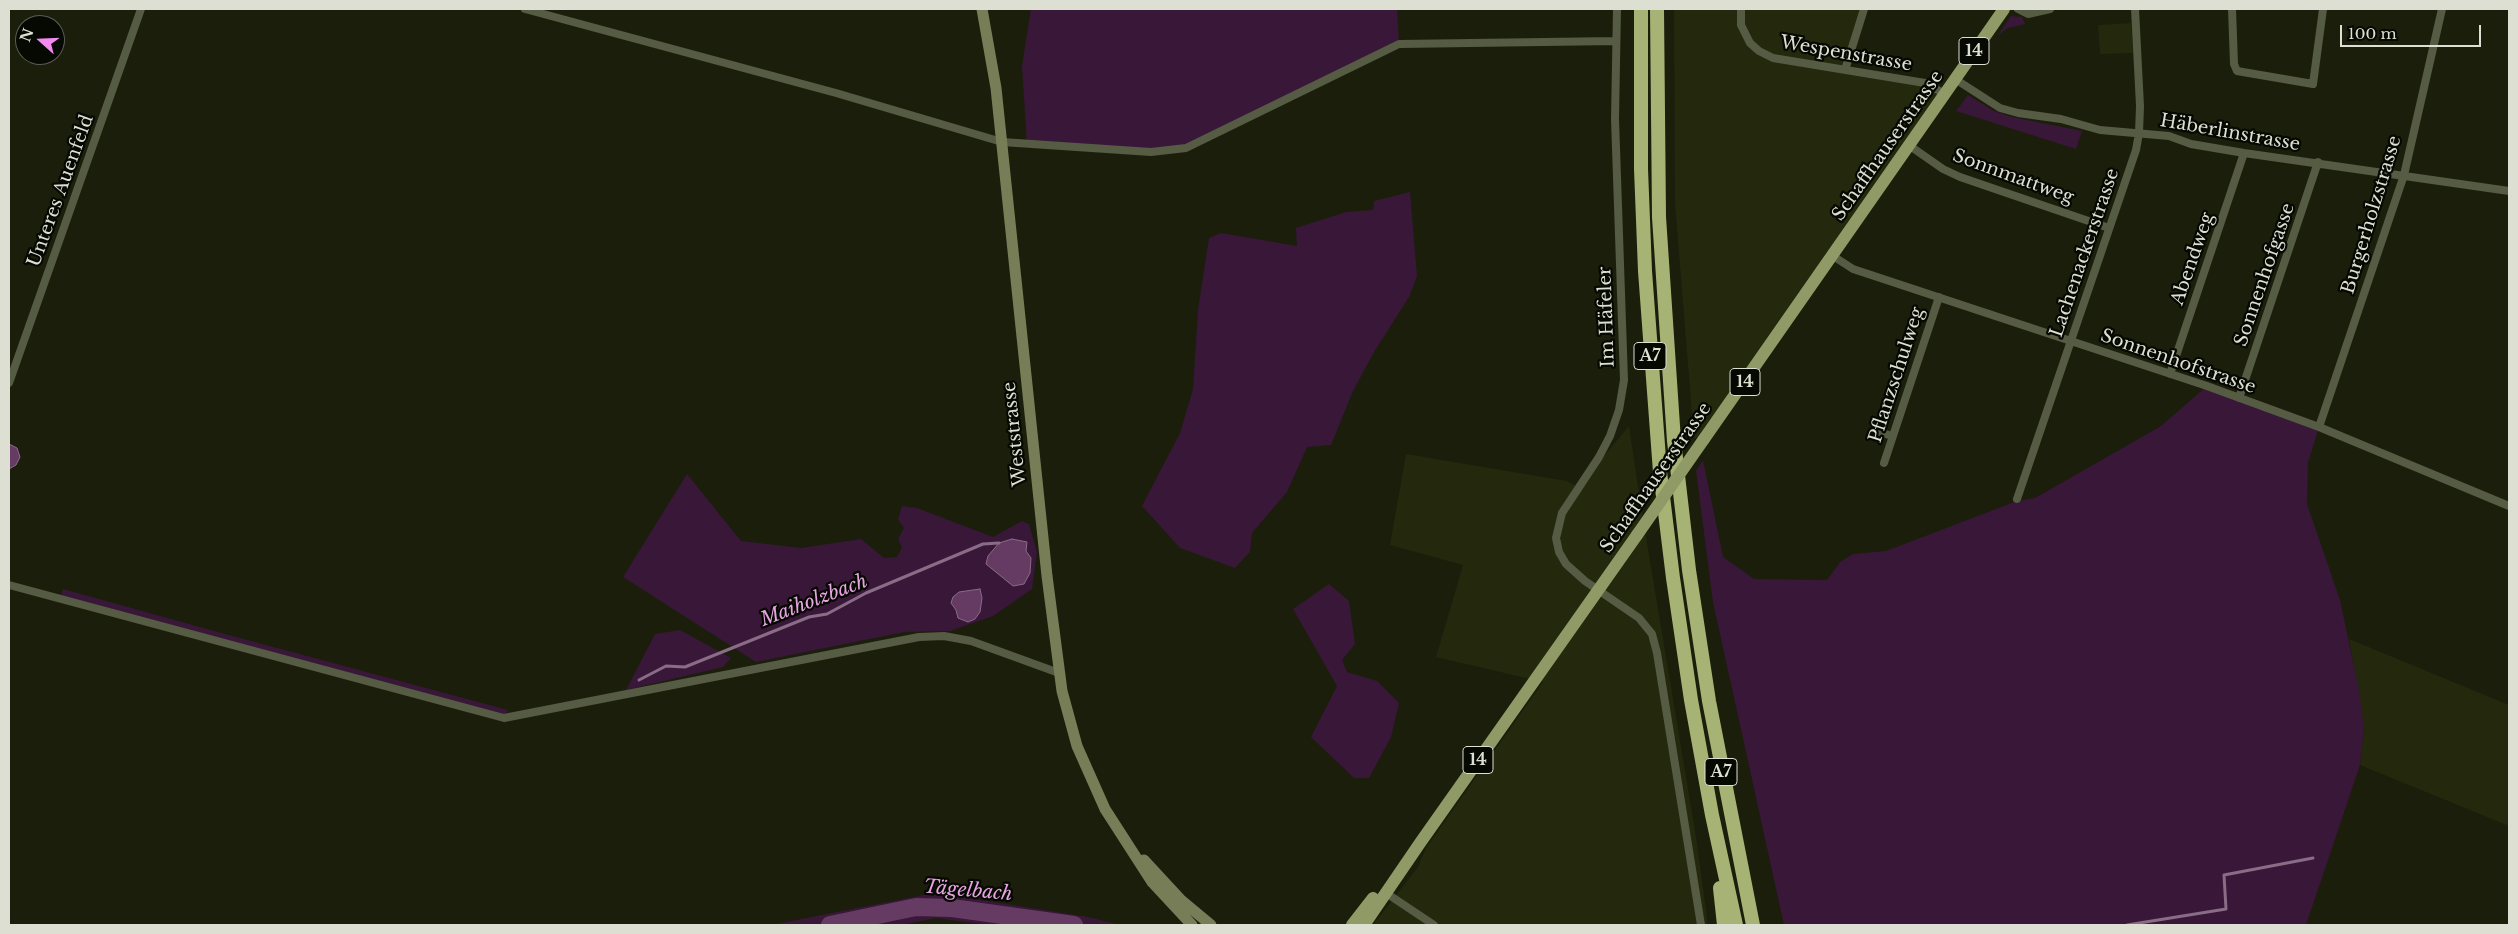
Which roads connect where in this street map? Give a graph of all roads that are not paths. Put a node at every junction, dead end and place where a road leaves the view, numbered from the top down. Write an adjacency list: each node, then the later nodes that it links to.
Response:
1 (141, 9): 32 (street, Unteres Auenfeld)
2 (525, 9): 21 (street)
3 (982, 9): 21 (main road, Weststrasse)
4 (1617, 9): 16 (street, Im Häfeler)
5 (1641, 9): 43 (highway, A7)
6 (1657, 9): 47 (highway, A7)
7 (1742, 9): 17 (street, Wespenstrasse)
8 (1864, 9): 17 (street)
9 (2004, 9): 18 (main road, Schaffhauserstrasse / 14)
10 (2018, 9): 11 (street)
11 (2050, 9)
12 (2135, 9): 20 (street, Lachenackerstrasse)
13 (2232, 9): 14 (street)
14 (2323, 9)
15 (2442, 9): 25 (street, Burgerholzstrasse)
16 (1616, 41): 21 (street); 41 (street, Im Häfeler)
17 (1845, 70): 19 (street, Wespenstrasse)
18 (1955, 79): 19 (main road, Schaffhauserstrasse / 14); 20 (street, Häberlinstrasse)
19 (1945, 94): 22 (main road, Schaffhauserstrasse / 14)
20 (2139, 133): 23 (street, Häberlinstrasse); 27 (street, Lachenackerstrasse)
21 (1002, 142): 42 (main road, Weststrasse)
22 (1910, 146): 27 (street, Sonnmattweg); 28 (main road, Schaffhauserstrasse / 14)
23 (2244, 153): 24 (street, Häberlinstrasse); 31 (street, Abendweg)
24 (2318, 162): 25 (street, Häberlinstrasse); 33 (street, Sonnenhofgasse)
25 (2404, 175): 26 (street, Häberlinstrasse); 34 (street, Burgerholzstrasse)
26 (2509, 191)
27 (2109, 228): 30 (street, Lachenackerstrasse)
28 (1833, 256): 29 (street, Sonnenhofstrasse); 41 (main road, Schaffhauserstrasse / 14, bridge)
29 (1939, 297): 30 (street, Sonnenhofstrasse); 36 (street, Pflanzschulweg)
30 (2071, 342): 31 (street, Sonnenhofstrasse); 38 (street, Lachenackerstrasse)
31 (2170, 374): 33 (street, Sonnenhofstrasse)
32 (9, 382)
33 (2240, 398): 34 (street, Sonnenhofstrasse)
34 (2319, 427): 39 (street, Sonnenhofstrasse)
35 (1879, 432): 36 (street)
36 (1892, 436): 37 (street, Pflanzschulweg)
37 (1884, 463)
38 (2017, 499)
39 (2509, 506)
40 (9, 585): 42 (street)
41 (1598, 589): 44 (main road, Schaffhauserstrasse / 14); 53 (street, Im Häfeler)
42 (1059, 673): 45 (main road, Weststrasse)
43 (1712, 815): 54 (highway, A7); 55 (highway, A7)
44 (1420, 842): 46 (main road, Schaffhauserstrasse / 14); 50 (main road, Schaffhauserstrasse / 14)
45 (1127, 843): 48 (main road, Weststrasse); 49 (main road, Weststrasse)
46 (1386, 894): 51 (main road, Schaffhauserstrasse / 14); 52 (street)
47 (1747, 896): 56 (highway, A7); 57 (highway, A7)
48 (1192, 925)
49 (1211, 925)
50 (1352, 925)
51 (1364, 925)
52 (1434, 925)
53 (1701, 925)
54 (1724, 925)
55 (1736, 925)
56 (1753, 925)
57 (1757, 925)

